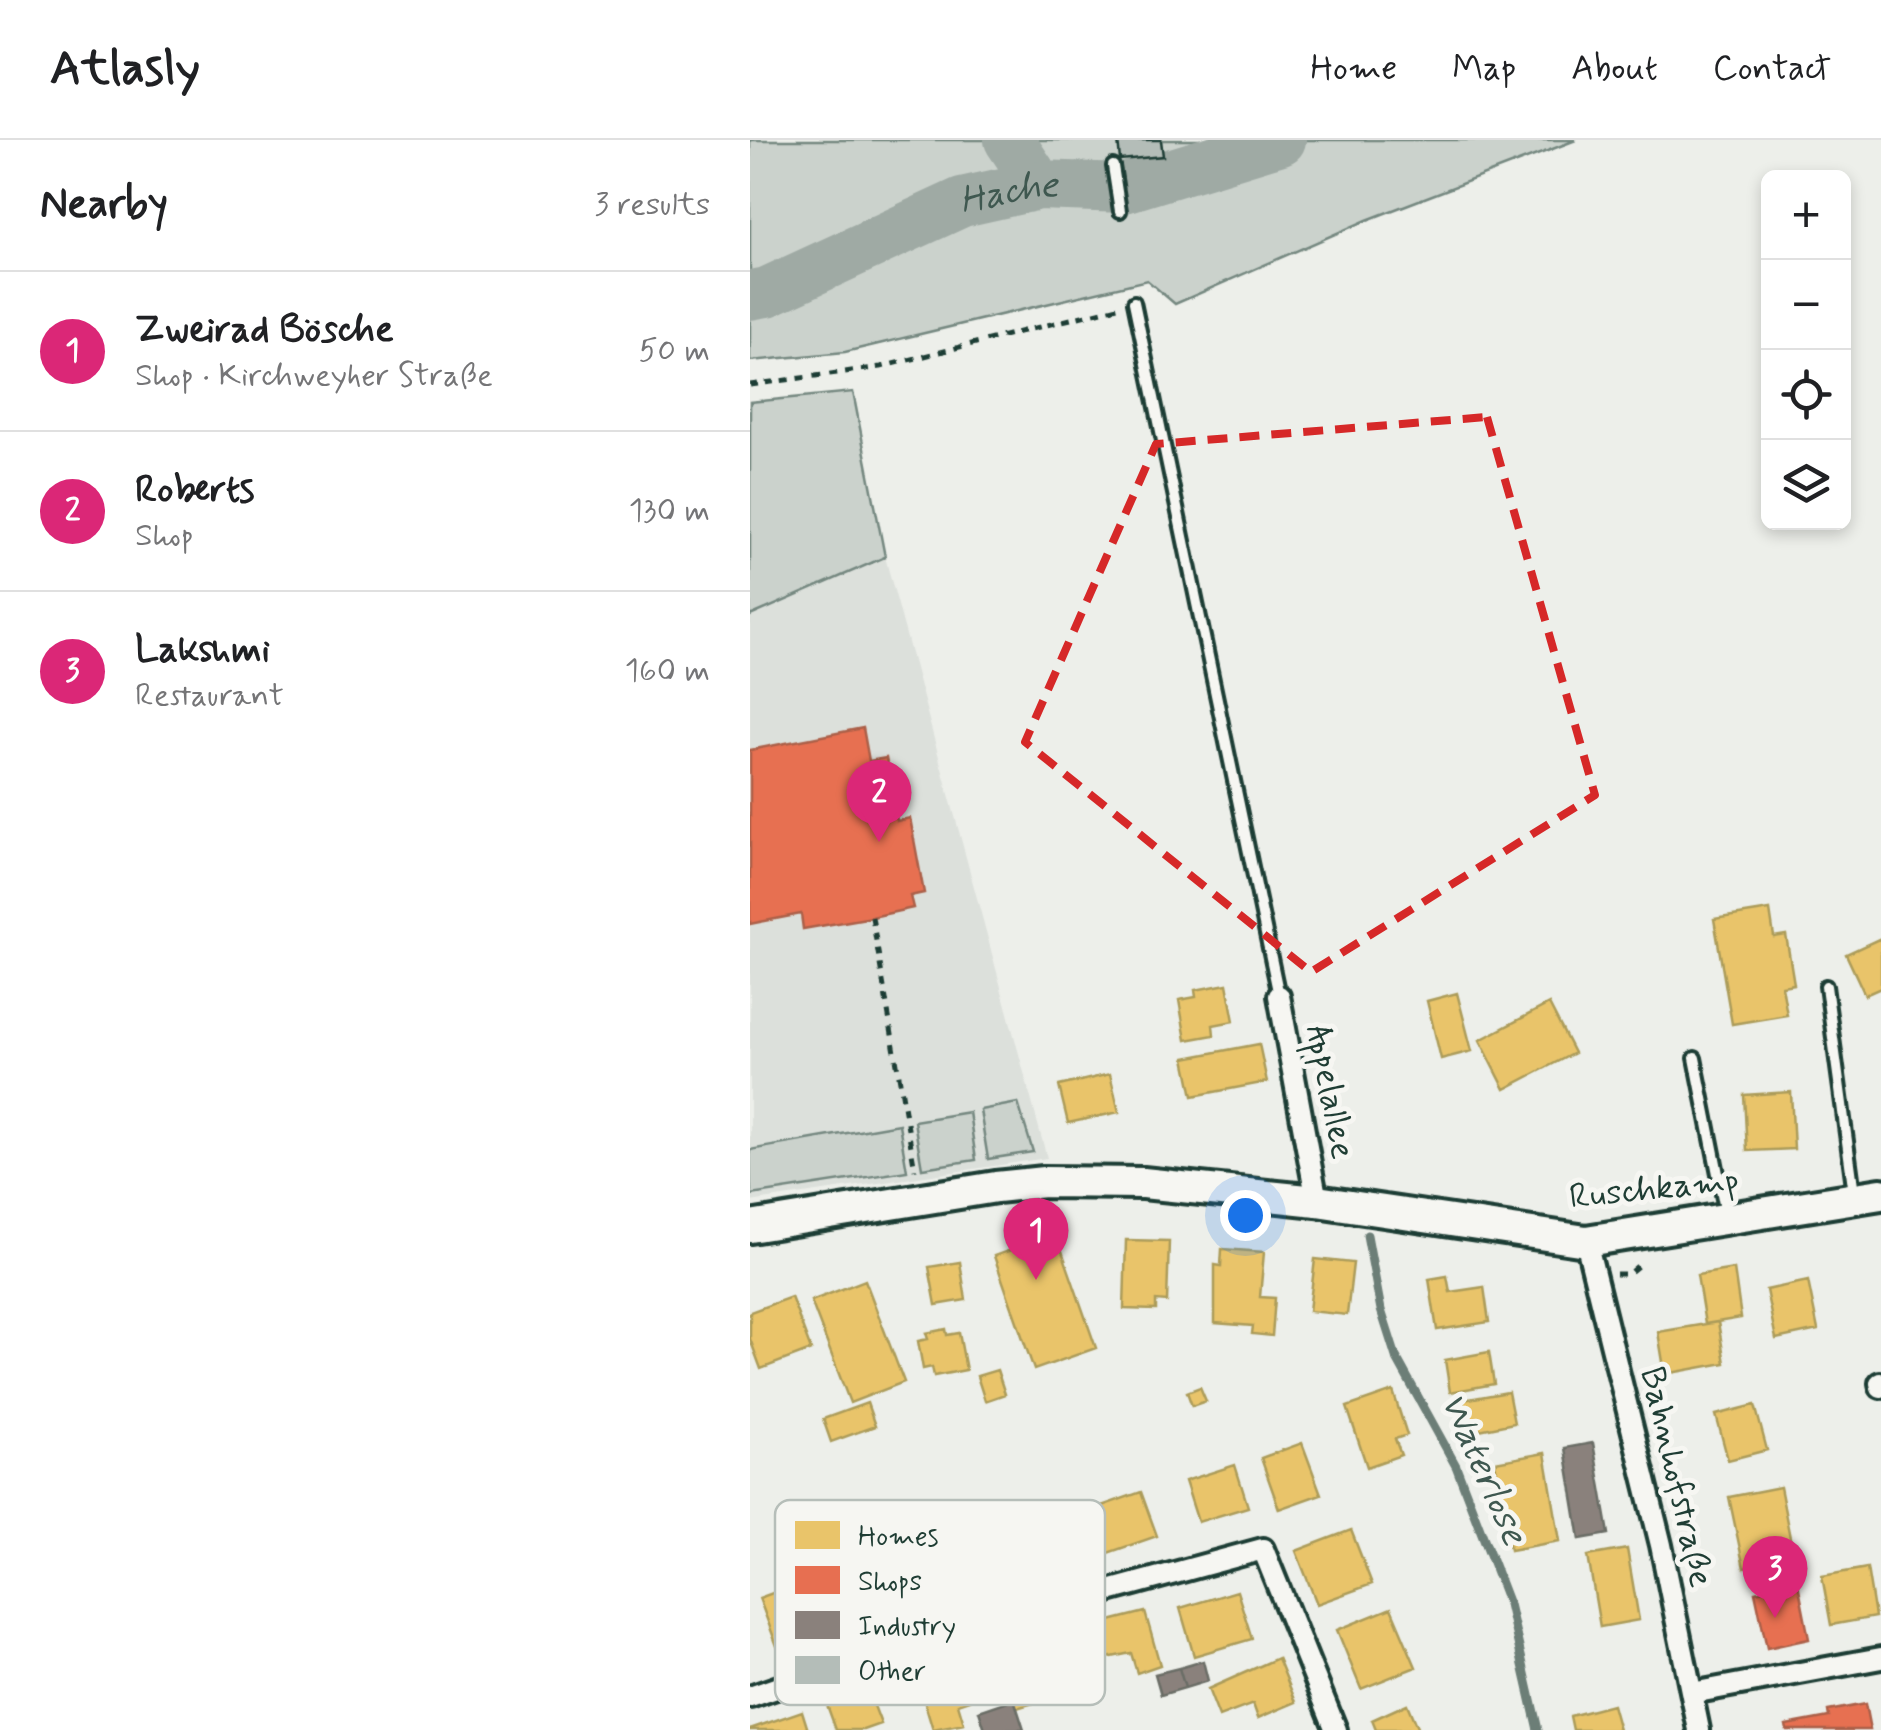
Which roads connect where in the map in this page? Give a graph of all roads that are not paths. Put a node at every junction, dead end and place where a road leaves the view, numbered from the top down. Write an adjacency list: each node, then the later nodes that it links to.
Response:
1 (1113, 166): 2 (lane)
2 (1120, 210)
3 (1134, 302): 5 (lane)
4 (1826, 986): 7 (lane)
5 (1279, 996): 8 (street, Appelallee)
6 (1694, 1058): 9 (lane)
7 (1868, 1196): 9 (main road, Ruschkamp)
8 (1317, 1201): 10 (main road, Ruschkamp); 11 (main road, Ruschkamp)
9 (1728, 1221): 11 (main road, Ruschkamp)
10 (750, 1228)
11 (1586, 1241): 15 (street, Bahnhofstraße)
12 (1105, 1593): 17 (street)
13 (1881, 1658): 15 (street)
14 (775, 1688): 16 (street)
15 (1692, 1693): 18 (street, Bahnhofstraße)
16 (750, 1697)
17 (1336, 1730)
18 (1699, 1730)

